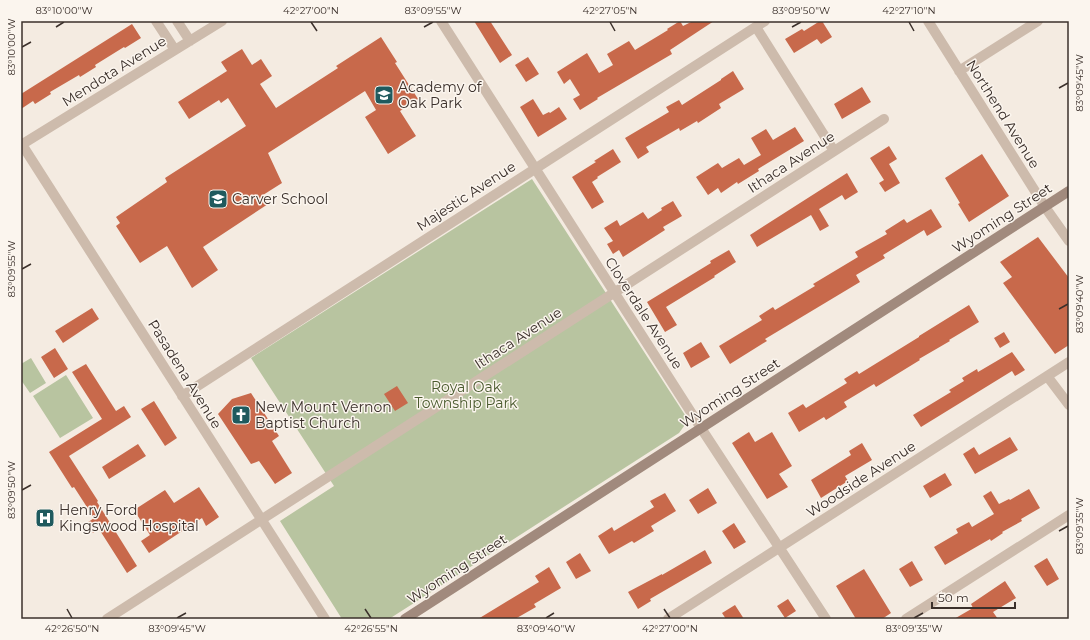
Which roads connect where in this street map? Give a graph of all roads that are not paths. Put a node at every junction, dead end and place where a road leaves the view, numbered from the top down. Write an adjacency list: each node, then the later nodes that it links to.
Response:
1 (156, 21): 10 (street)
2 (177, 21): 9 (street)
3 (222, 21): 9 (street, Mendota Avenue)
4 (441, 21): 15 (street, Cloverdale Avenue)
5 (765, 21): 8 (street, Majestic Avenue)
6 (928, 21): 11 (street, Northend Avenue)
7 (1038, 21): 11 (street)
8 (756, 27): 14 (street); 15 (street, Majestic Avenue)
9 (190, 41): 10 (street, Mendota Avenue)
10 (175, 50): 13 (street, Mendota Avenue)
11 (959, 71): 17 (street, Northend Avenue)
12 (884, 119): 14 (street, Ithaca Avenue)
13 (21, 144): 22 (street, Pasadena Avenue)
14 (834, 151): 19 (street, Ithaca Avenue)
15 (535, 169): 19 (street, Cloverdale Avenue); 22 (street, Majestic Avenue)
16 (1069, 191): 17 (street, Wyoming Street)
17 (1045, 207): 18 (street, Northend Avenue); 24 (street, Wyoming Street)
18 (1069, 241)
19 (615, 292): 24 (street, Cloverdale Avenue); 26 (street, Ithaca Avenue)
20 (1069, 362): 21 (street, Woodside Avenue)
21 (1048, 376): 23 (street); 27 (street, Woodside Avenue)
22 (182, 396): 26 (street, Pasadena Avenue)
23 (1069, 404)
24 (701, 428): 27 (street, Cloverdale Avenue); 30 (street, Wyoming Street)
25 (1069, 515): 33 (street)
26 (261, 519): 28 (street, Ithaca Avenue); 29 (street, Pasadena Avenue)
27 (779, 548): 31 (street, Woodside Avenue); 32 (street, Cloverdale Avenue)
28 (107, 619)
29 (325, 619)
30 (405, 619)
31 (668, 619)
32 (826, 619)
33 (906, 619)

